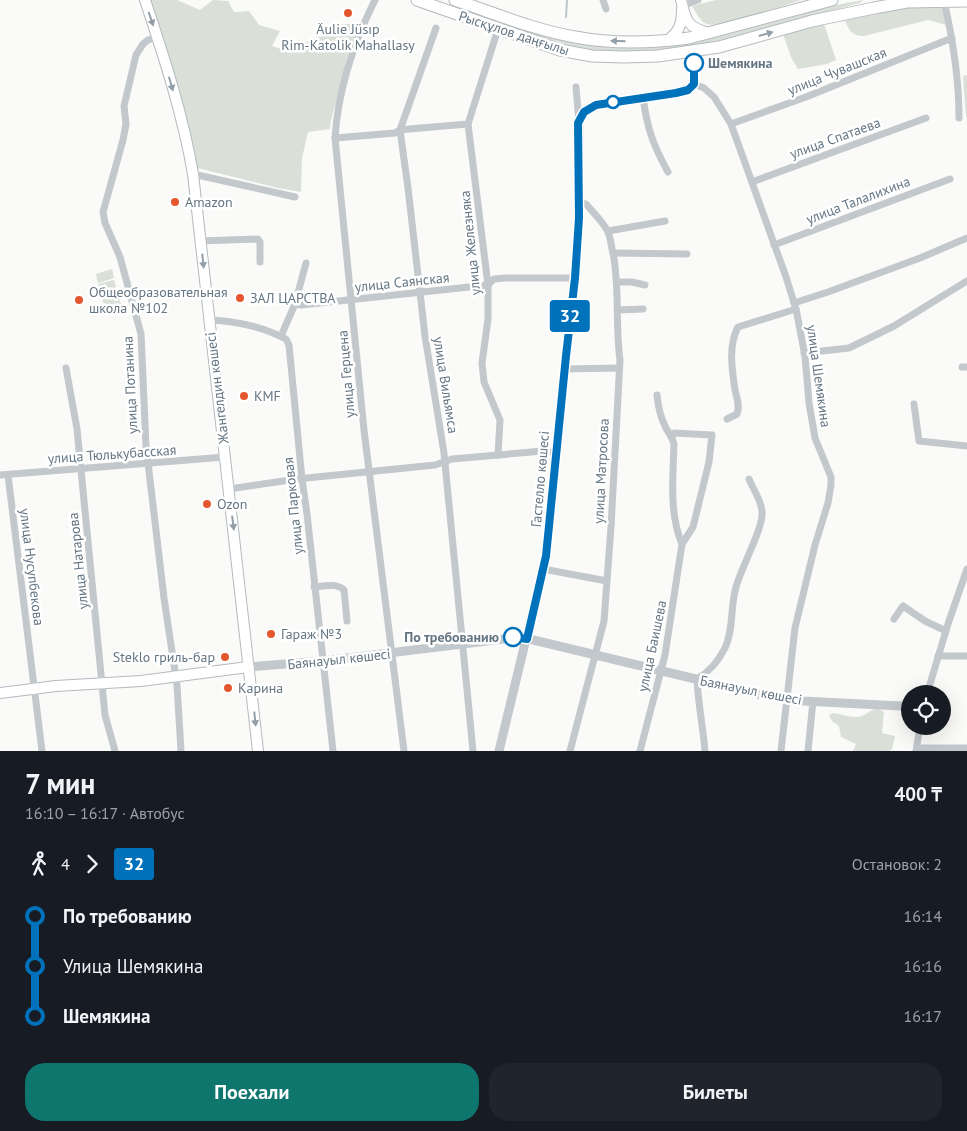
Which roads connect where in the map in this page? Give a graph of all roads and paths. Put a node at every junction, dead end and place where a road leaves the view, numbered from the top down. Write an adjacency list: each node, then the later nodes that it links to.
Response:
1 (145, 0): 17 (main road, Жангелдин көшесі, one-way to 17)
2 (375, 0): 30 (street, улица Герцена)
3 (455, 0): 12 (main road, Рысқұлов даңғылы)
4 (602, 0): 13 (street)
5 (698, 0): 10 (street)
6 (832, 0): 16 (main road, Рысқұлов даңғылы)
7 (425, 1): 12 (main road); 15 (main road, Рысқұлов даңғылы)
8 (944, 1): 9 (main road, Рысқұлов даңғылы); 11 (main road, Рысқұлов даңғылы); 18 (street)
9 (967, 1)
10 (682, 3): 16 (main road); 19 (main road)
11 (873, 4): 20 (main road, Рысқұлов даңғылы, one-way to 11)
12 (469, 5): 19 (main road, Рысқұлов даңғылы, one-way to 12)
13 (606, 9)
14 (436, 28): 29 (street, улица Вильямса)
15 (498, 29): 20 (main road, Рысқұлов даңғылы); 27 (street, улица Железняка)
16 (711, 34): 19 (main road, Рысқұлов даңғылы)
17 (158, 37): 32 (main road, Жангелдин көшесі, one-way to 32); 72 (street, улица Потанина)
18 (952, 39): 25 (street); 28 (street, улица Чувашская)
19 (666, 41)
20 (694, 52): 21 (street)
21 (694, 84): 23 (street); 28 (street, улица Шемякина)
22 (576, 87): 26 (street)
23 (643, 97): 26 (street); 31 (street)
24 (926, 118): 34 (street, улица Спатаева)
25 (959, 118)
26 (578, 123): 36 (street, Гастелло көшесі)
27 (468, 124): 29 (street); 49 (street, улица Железняка)
28 (731, 124): 34 (street, улица Шемякина)
29 (400, 130): 30 (street); 51 (street, улица Вильямса)
30 (335, 138): 52 (street, улица Герцена)
31 (668, 172)
32 (193, 174): 35 (street); 40 (main road, Жангелдин көшесі)
33 (950, 179): 41 (street, улица Талалихина)
34 (752, 182): 41 (street, улица Шемякина)
35 (295, 196)
36 (579, 202): 38 (street, улица Матросова); 46 (street, Гастелло көшесі)
37 (665, 221): 38 (street)
38 (608, 231): 42 (street, улица Матросова)
39 (967, 238): 54 (street)
40 (200, 241): 44 (street); 57 (main road, Жангелдин көшесі, one-way to 57)
41 (774, 245): 54 (street, улица Шемякина)
42 (613, 253): 43 (street); 48 (street, улица Матросова)
43 (687, 254)
44 (260, 262)
45 (306, 263): 53 (street)
46 (575, 278): 49 (street, улица Саянская); 62 (street, Гастелло көшесі)
47 (967, 281): 59 (street)
48 (617, 282): 50 (street); 56 (street, улица Матросова)
49 (488, 285): 51 (street, улица Саянская); 69 (street, улица Железняка)
50 (645, 285)
51 (421, 292): 52 (street, улица Саянская); 71 (street, улица Вильямса)
52 (352, 300): 53 (street, улица Саянская); 74 (street, улица Герцена)
53 (295, 304): 58 (street)
54 (795, 306): 59 (street, улица Шемякина); 65 (street)
55 (643, 309): 56 (street)
56 (618, 310): 61 (street, улица Матросова)
57 (209, 320): 58 (street); 70 (main road, Жангелдин көшесі)
58 (281, 336): 77 (street, улица Парковая)
59 (804, 353): 104 (street, улица Шемякина)
60 (66, 368): 73 (street, улица Натарова)
61 (619, 368): 62 (street); 84 (street, улица Матросова)
62 (564, 369): 68 (street, Гастелло көшесі)
63 (657, 395): 66 (street, улица Баишева)
64 (914, 404): 67 (street)
65 (727, 419)
66 (672, 436): 80 (street, улица Баишева); 80 (street, улица Баишева)
67 (967, 446)
68 (556, 453): 69 (street); 81 (street, Гастелло көшесі)
69 (498, 455): 71 (street)
70 (225, 457): 72 (street, улица Тюлькубасская); 79 (main road, Жангелдин көшесі)
71 (445, 461): 74 (street); 90 (street, улица Вильямса)
72 (148, 464): 73 (street, улица Тюлькубасская); 98 (street, улица Потанина)
73 (80, 469): 75 (street, улица Тюлькубасская); 100 (street, улица Натарова)
74 (370, 472): 77 (street); 91 (street, улица Герцена)
75 (8, 474): 76 (street, улица Тюлькубасская); 102 (street, улица Нусупбекова)
76 (0, 475)
77 (302, 479): 79 (street); 85 (street, улица Парковая)
78 (749, 479): 99 (street)
79 (229, 489): 96 (main road, Жангелдин көшесі, one-way to 96)
80 (682, 544): 97 (street, улица Баишева)
81 (544, 569): 84 (street); 89 (street, Гастелло көшесі)
82 (967, 569): 83 (street)
83 (965, 579): 88 (street)
84 (607, 581): 92 (street, улица Матросова)
85 (314, 587): 87 (street); 95 (street, улица Парковая)
86 (894, 619): 88 (street)
87 (347, 621)
88 (946, 631): 93 (street)
89 (527, 639): 90 (street, Баянауыл көшесі); 92 (street, Баянауыл көшесі); 117 (street, Гастелло көшесі)
90 (464, 644): 91 (street, Баянауыл көшесі); 116 (street, улица Вильямса)
91 (393, 653): 95 (street, Баянауыл көшесі); 115 (street, улица Герцена)
92 (595, 655): 97 (street, Баянауыл көшесі); 118 (street, улица Матросова)
93 (938, 656): 94 (street); 101 (street)
94 (967, 656)
95 (324, 661): 96 (street, Баянауыл көшесі); 114 (street, улица Парковая)
96 (248, 668): 98 (main road, Баянауыл көшесі); 113 (main road, Жангелдин көшесі, one-way to 113)
97 (661, 671): 99 (street, Баянауыл көшесі); 119 (street, улица Баишева)
98 (174, 677): 100 (main road, Баянауыл көшесі); 112 (street, улица Потанина)
99 (697, 679): 104 (street, Баянауыл көшесі); 120 (street)
100 (103, 683): 102 (main road, Баянауыл көшесі); 111 (street, улица Натарова)
101 (930, 685)
102 (34, 688): 103 (main road, Баянауыл көшесі); 110 (street, улица Нусупбекова)
103 (0, 693)
104 (787, 698): 105 (street, Баянауыл көшесі); 121 (street, улица Шемякина)
105 (814, 701): 106 (street, Баянауыл көшесі); 122 (street)
106 (901, 707)
107 (918, 735): 109 (street)
108 (967, 748): 109 (street)
109 (916, 749)
110 (42, 751)
111 (115, 751)
112 (181, 751)
113 (258, 751)
114 (333, 751)
115 (404, 751)
116 (473, 751)
117 (499, 751)
118 (570, 751)
119 (640, 751)
120 (705, 751)
121 (781, 751)
122 (808, 751)

